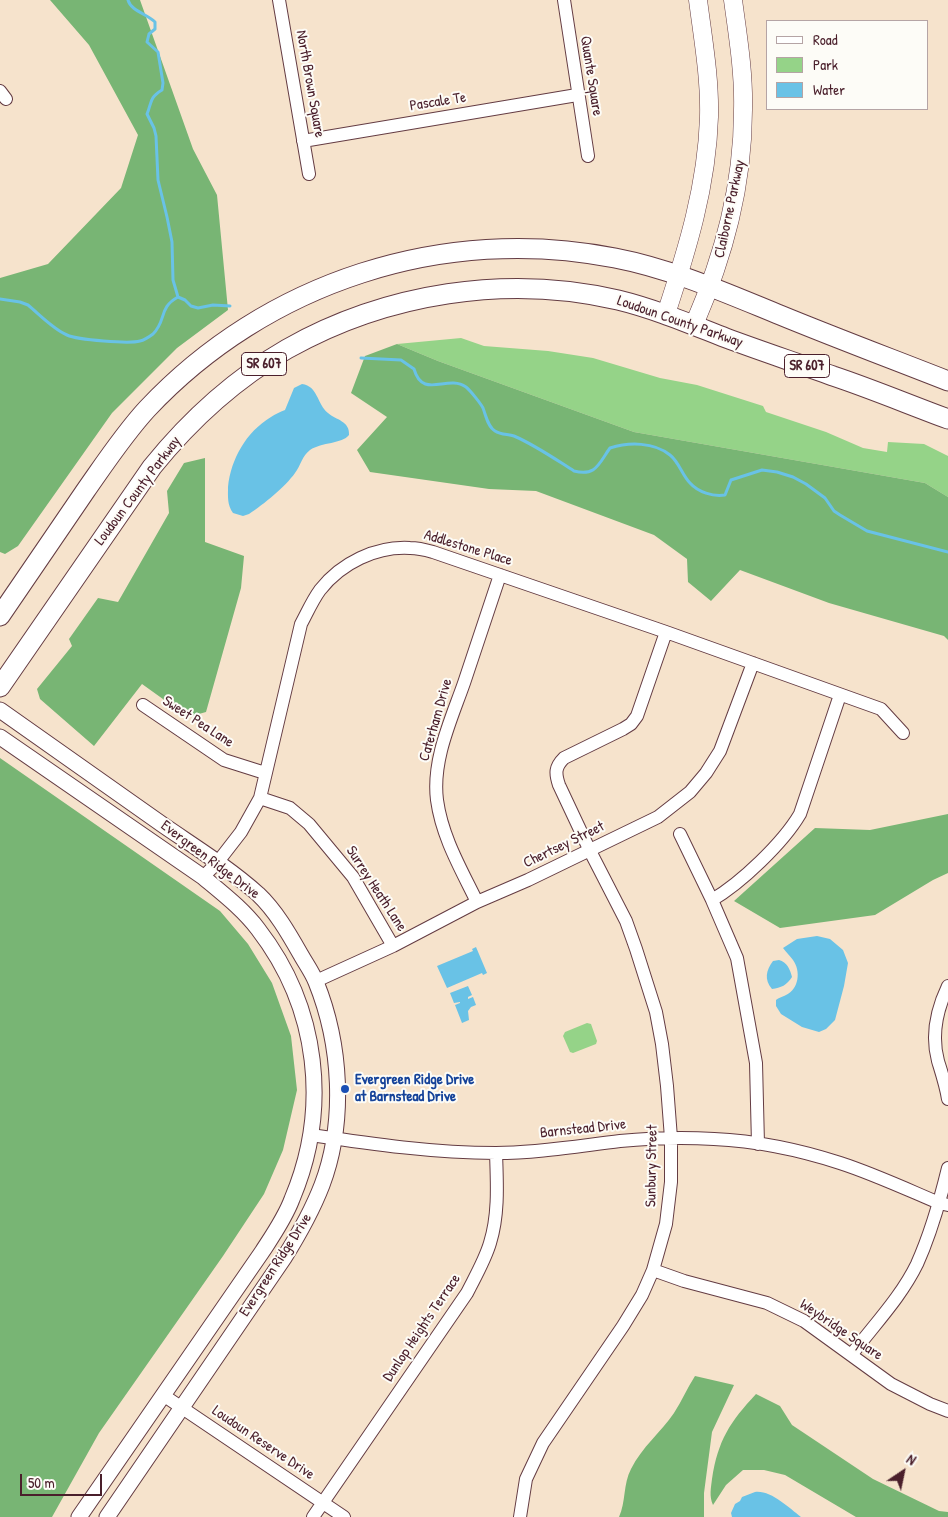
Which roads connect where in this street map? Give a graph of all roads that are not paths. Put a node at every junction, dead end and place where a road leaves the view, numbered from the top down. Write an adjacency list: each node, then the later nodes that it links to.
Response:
1 (279, 0): 6 (street, North Brown Square)
2 (564, 0): 5 (street, Quante Square)
3 (698, 0): 9 (main road)
4 (733, 0): 10 (main road, Claiborne Parkway)
5 (578, 95): 6 (street, Pascale Te); 7 (street, Quante Square)
6 (304, 141): 8 (street, North Brown Square)
7 (588, 156)
8 (308, 174)
9 (678, 275): 10 (main road, SR 607); 11 (main road); 16 (main road, SR 607)
10 (710, 287): 12 (main road, Claiborne Parkway); 13 (main road, SR 607)
11 (666, 314): 12 (main road, Loudoun County Parkway / SR 607); 19 (main road, Loudoun County Parkway / SR 607)
12 (694, 325): 14 (main road, Loudoun County Parkway / SR 607)
13 (948, 381)
14 (948, 419)
15 (500, 575): 17 (street, Addlestone Place); 25 (street, Addlestone Place); 32 (street, Caterham Drive)
16 (0, 616)
17 (666, 632): 18 (street, Addlestone Place); 28 (street, Sunbury Street)
18 (753, 663): 20 (street, Addlestone Place); 28 (street, Chertsey Street)
19 (0, 687)
20 (840, 695): 23 (street, Addlestone Place); 31 (street)
21 (143, 705): 25 (street, Sweet Pea Lane)
22 (0, 710): 29 (street, Evergreen Ridge Drive)
23 (903, 733)
24 (0, 738): 30 (street, Evergreen Ridge Drive)
25 (265, 772): 26 (street, Addlestone Place)
26 (260, 798): 29 (street, Addlestone Place); 33 (street, Surrey Heath Lane)
27 (680, 834): 31 (street)
28 (590, 851): 32 (street, Chertsey Street); 39 (street, Sunbury Street)
29 (217, 863): 30 (street, Addlestone Place); 34 (street, Evergreen Ridge Drive)
30 (202, 877): 37 (street, Evergreen Ridge Drive)
31 (712, 900): 40 (street)
32 (477, 902): 33 (street, Chertsey Street)
33 (393, 946): 34 (street, Chertsey Street)
34 (316, 981): 38 (street, Evergreen Ridge Drive)
35 (948, 986): 36 (street)
36 (948, 1099)
37 (311, 1135): 38 (street, Barnstead Drive); 46 (street, Evergreen Ridge Drive)
38 (334, 1138): 41 (street, Barnstead Drive); 47 (street, Evergreen Ridge Drive)
39 (671, 1138): 40 (street, Barnstead Drive); 41 (street, Barnstead Drive); 44 (street, Sunbury Street)
40 (758, 1144): 43 (street, Barnstead Drive)
41 (496, 1153): 49 (street, Dunlop Heights Terrace)
42 (948, 1168): 43 (street)
43 (943, 1204): 45 (street)
44 (653, 1270): 45 (street, Weybridge Square); 54 (street, Sunbury Street)
45 (852, 1354): 48 (street, Weybridge Square)
46 (164, 1395): 47 (street, Loudoun Reserve Drive); 50 (street, Evergreen Ridge Drive)
47 (181, 1407): 49 (street, Loudoun Reserve Drive); 51 (street, Evergreen Ridge Drive)
48 (948, 1411)
49 (323, 1503): 52 (street, Dunlop Heights Terrace); 53 (street, Loudoun Reserve Drive)
50 (79, 1517)
51 (107, 1517)
52 (313, 1517)
53 (344, 1517)
54 (520, 1517)

